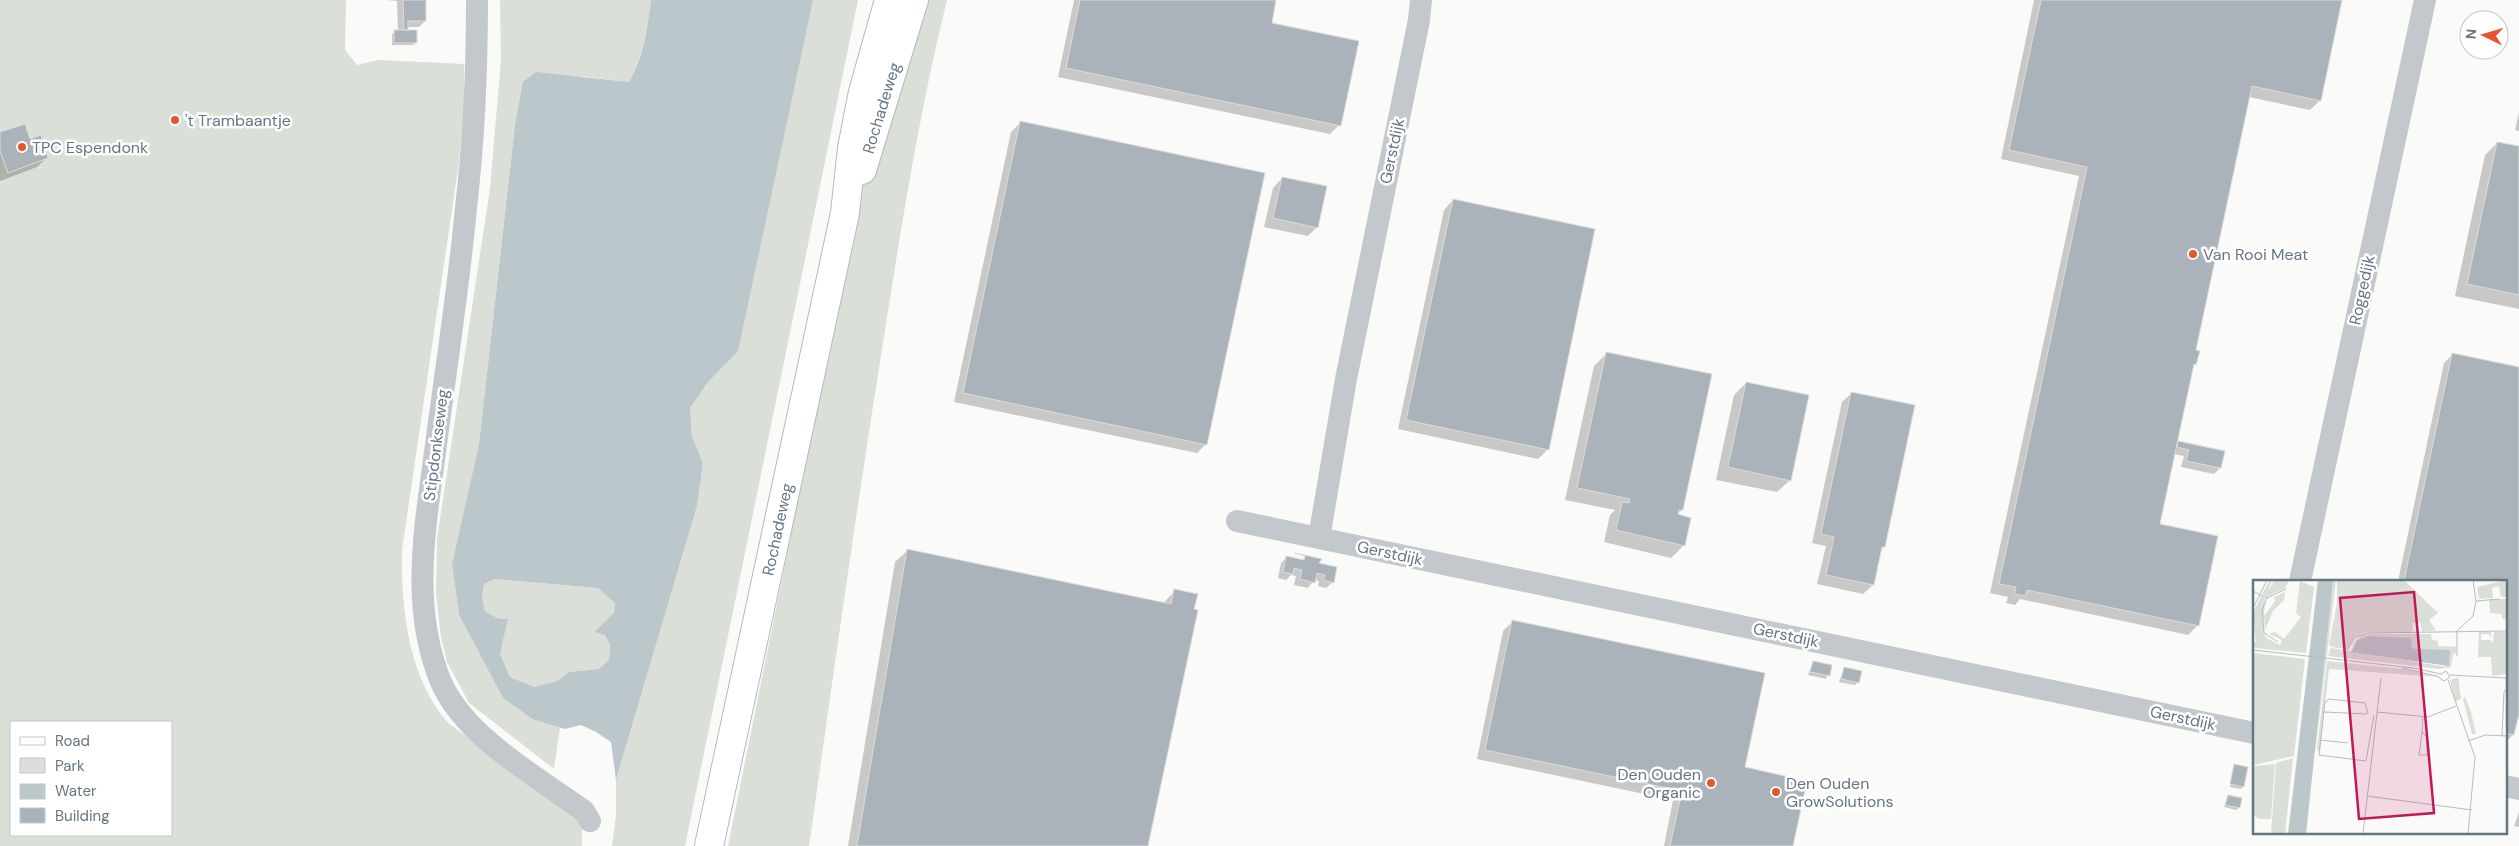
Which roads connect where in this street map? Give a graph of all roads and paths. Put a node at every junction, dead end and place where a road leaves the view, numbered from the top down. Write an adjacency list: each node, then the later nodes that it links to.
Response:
1 (477, 0): 13 (street, Stipdonkseweg)
2 (889, 0): 6 (main road, Rochadeweg)
3 (914, 0): 6 (main road, Rochadeweg)
4 (1421, 0): 8 (street, Gerstdijk)
5 (2425, 0): 9 (street, Roggedijk)
6 (845, 213): 14 (main road, Rochadeweg)
7 (1237, 521): 8 (street, Gerstdijk)
8 (1319, 538): 10 (street, Gerstdijk)
9 (2300, 580)
10 (2253, 732)
11 (2506, 786): 12 (street)
12 (2519, 789)
13 (590, 820)
14 (709, 846)

